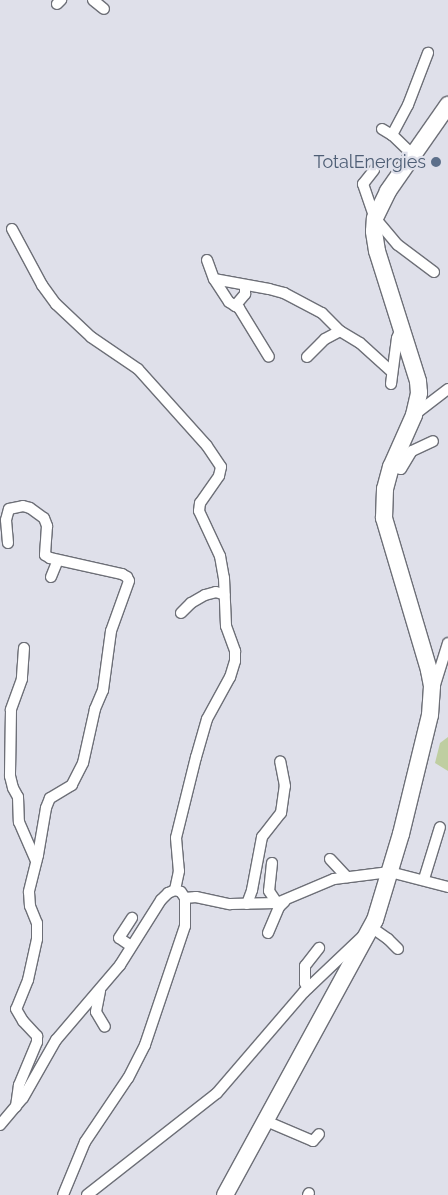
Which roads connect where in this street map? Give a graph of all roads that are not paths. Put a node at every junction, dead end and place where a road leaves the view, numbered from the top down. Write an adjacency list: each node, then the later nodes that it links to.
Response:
1 (93, 0): 2 (street)
2 (104, 9)
3 (428, 53): 6 (street)
4 (448, 105): 7 (main road)
5 (382, 129): 6 (street)
6 (392, 135): 7 (street)
7 (414, 156): 9 (main road)
8 (374, 170): 9 (street)
9 (375, 218): 12 (street); 16 (main road)
10 (12, 229): 29 (street)
11 (207, 260): 13 (street)
12 (434, 272)
13 (214, 279): 14 (street); 15 (street)
14 (245, 286): 15 (street); 17 (street)
15 (235, 306): 18 (street)
16 (402, 326): 20 (street); 23 (main road)
17 (340, 331): 19 (street); 20 (street)
18 (269, 357)
19 (306, 357)
20 (392, 372): 21 (street)
21 (391, 384)
22 (448, 389): 23 (street)
23 (414, 415): 25 (main road)
24 (433, 441): 25 (street)
25 (391, 467): 33 (main road)
26 (8, 543): 27 (street)
27 (58, 560): 28 (street); 37 (street)
28 (51, 577)
29 (225, 595): 30 (street); 43 (street)
30 (181, 613)
31 (448, 642): 33 (street)
32 (24, 648): 37 (street)
33 (432, 694): 39 (main road)
34 (280, 761): 46 (street)
35 (440, 827): 41 (street)
36 (330, 859): 40 (street)
37 (36, 862): 56 (street)
38 (272, 863): 45 (street)
39 (390, 872): 40 (street); 41 (street); 48 (main road)
40 (347, 877): 45 (street)
41 (420, 882): 42 (street)
42 (448, 886)
43 (175, 890): 44 (street); 50 (street)
44 (186, 898): 46 (street); 60 (street)
45 (282, 901): 46 (street); 49 (street)
46 (247, 904)
47 (132, 918): 50 (street)
48 (371, 928): 52 (street); 53 (street); 57 (main road)
49 (268, 933)
50 (131, 946): 54 (street)
51 (319, 948): 53 (street)
52 (398, 949)
53 (308, 988): 61 (street)
54 (100, 990): 55 (street); 56 (street)
55 (105, 1027)
56 (16, 1106): 58 (street)
57 (266, 1121): 59 (street); 62 (main road)
58 (0, 1125)
59 (319, 1134)
60 (63, 1195)
61 (87, 1195)
62 (225, 1195)

